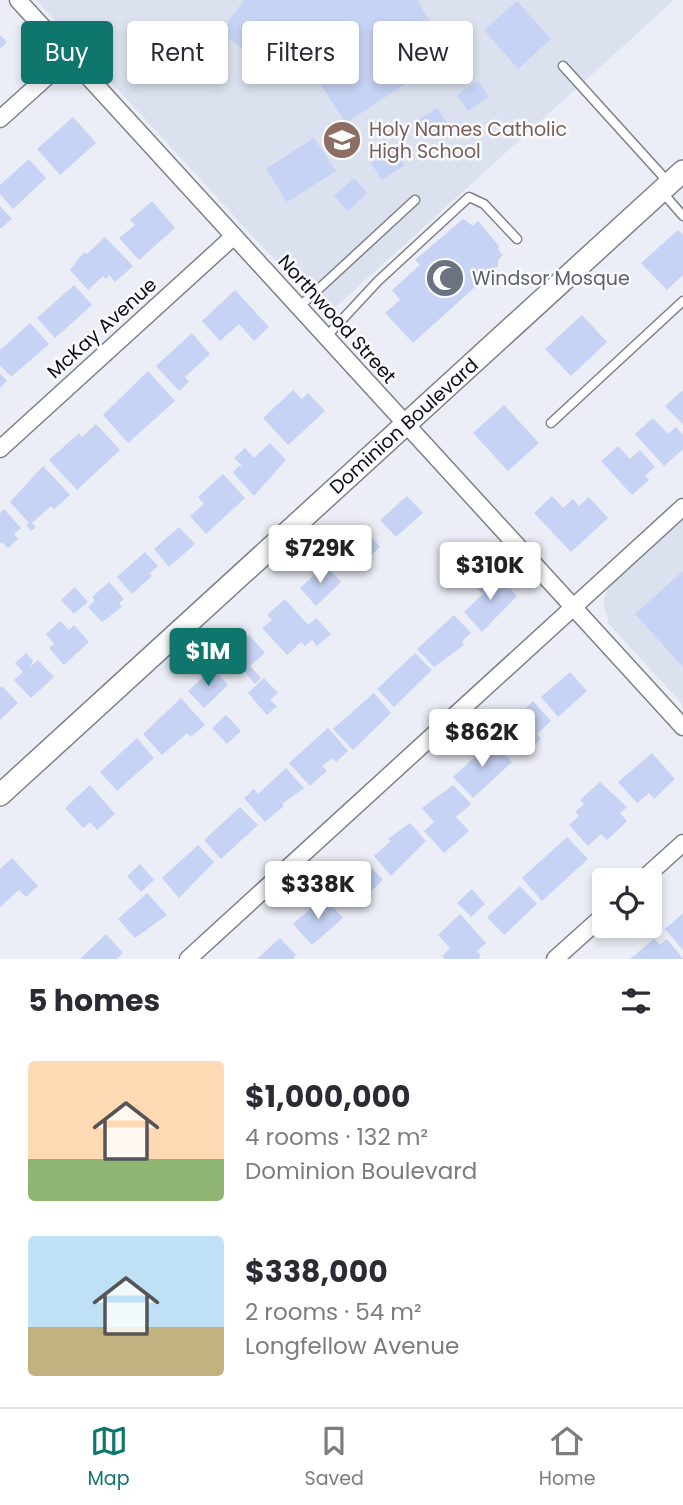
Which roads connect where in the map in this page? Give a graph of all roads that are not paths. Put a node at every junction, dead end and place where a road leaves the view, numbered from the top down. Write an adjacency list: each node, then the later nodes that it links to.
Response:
1 (26, 3): 2 (street, Northwood Street)
2 (40, 21)
3 (563, 66): 7 (lane)
4 (39, 84): 6 (street)
5 (94, 84): 10 (street, Northwood Street)
6 (0, 119)
7 (671, 182): 9 (lane); 16 (street, Dominion Boulevard)
8 (415, 200): 13 (lane)
9 (683, 216)
10 (233, 237): 13 (street, Northwood Street); 17 (street, McKay Avenue)
11 (517, 239): 14 (lane)
12 (683, 300): 15 (lane)
13 (298, 308): 14 (street, Northwood Street)
14 (325, 338): 16 (street, Northwood Street)
15 (551, 423)
16 (404, 424): 19 (street, Northwood Street); 21 (street, Dominion Boulevard)
17 (0, 449)
18 (683, 507): 19 (street)
19 (573, 607): 20 (street, Northwood Street); 25 (street)
20 (683, 727)
21 (0, 795)
22 (683, 843): 23 (street)
23 (655, 868)
24 (592, 926): 26 (street)
25 (188, 959)
26 (555, 959)

